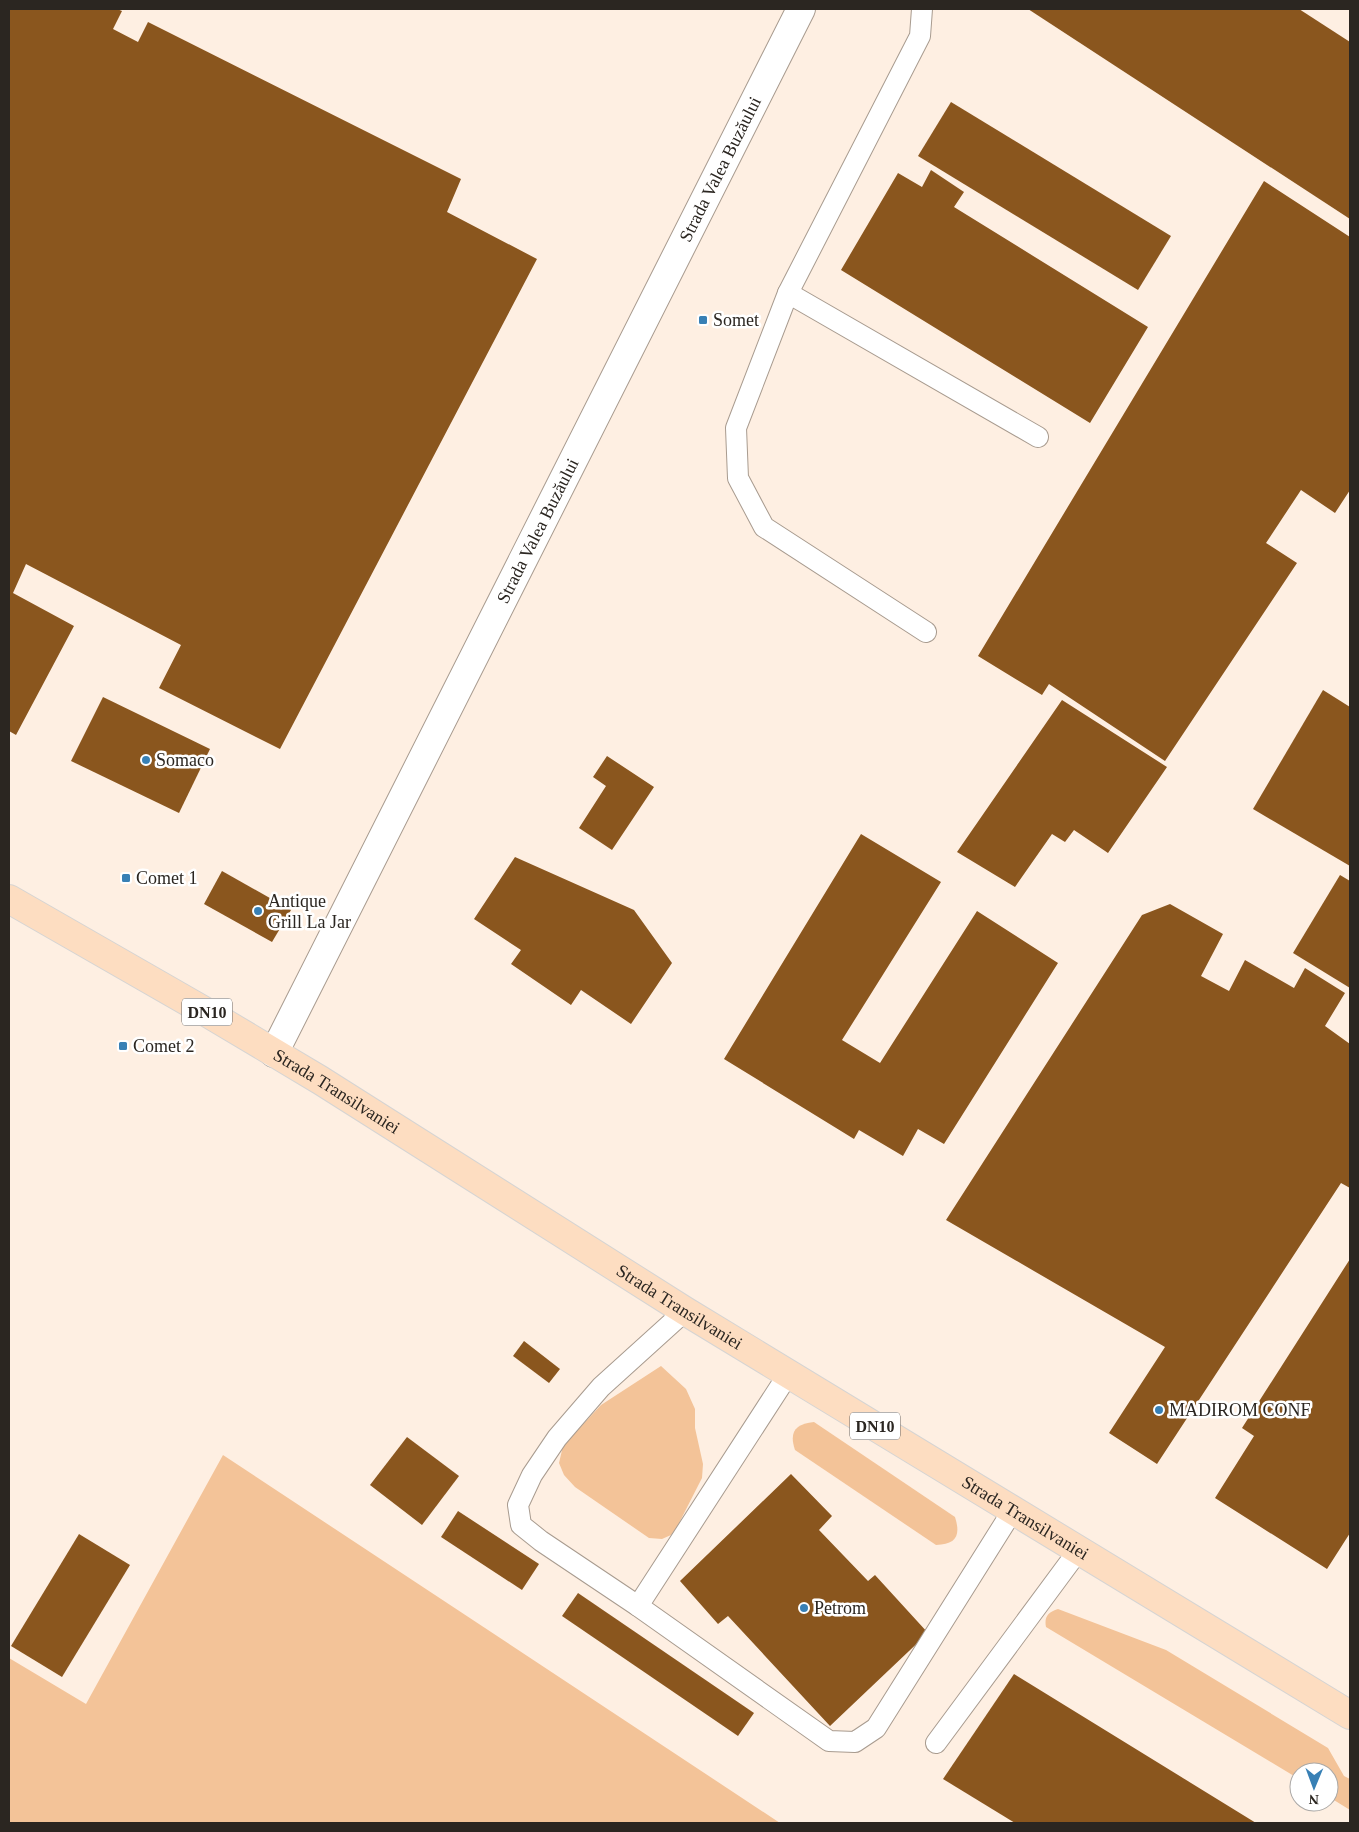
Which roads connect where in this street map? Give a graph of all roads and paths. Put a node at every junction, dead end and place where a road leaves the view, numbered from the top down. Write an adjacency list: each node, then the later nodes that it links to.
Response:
1 (800, 9): 7 (street, Strada Valea Buzăului)
2 (922, 9): 3 (lane)
3 (788, 293): 4 (lane); 5 (lane)
4 (1038, 437)
5 (926, 632)
6 (9, 899): 7 (main road, Strada Transilvaniei / DN10)
7 (274, 1053): 8 (main road, Strada Transilvaniei / DN10)
8 (686, 1311): 9 (main road, Strada Transilvaniei / DN10); 12 (lane)
9 (789, 1373): 10 (main road, Strada Transilvaniei / DN10); 12 (lane)
10 (1013, 1510): 11 (main road, Strada Transilvaniei / DN10); 12 (lane)
11 (1078, 1550): 13 (main road, Strada Transilvaniei / DN10); 14 (lane)
12 (638, 1606)
13 (1350, 1715)
14 (936, 1743)

